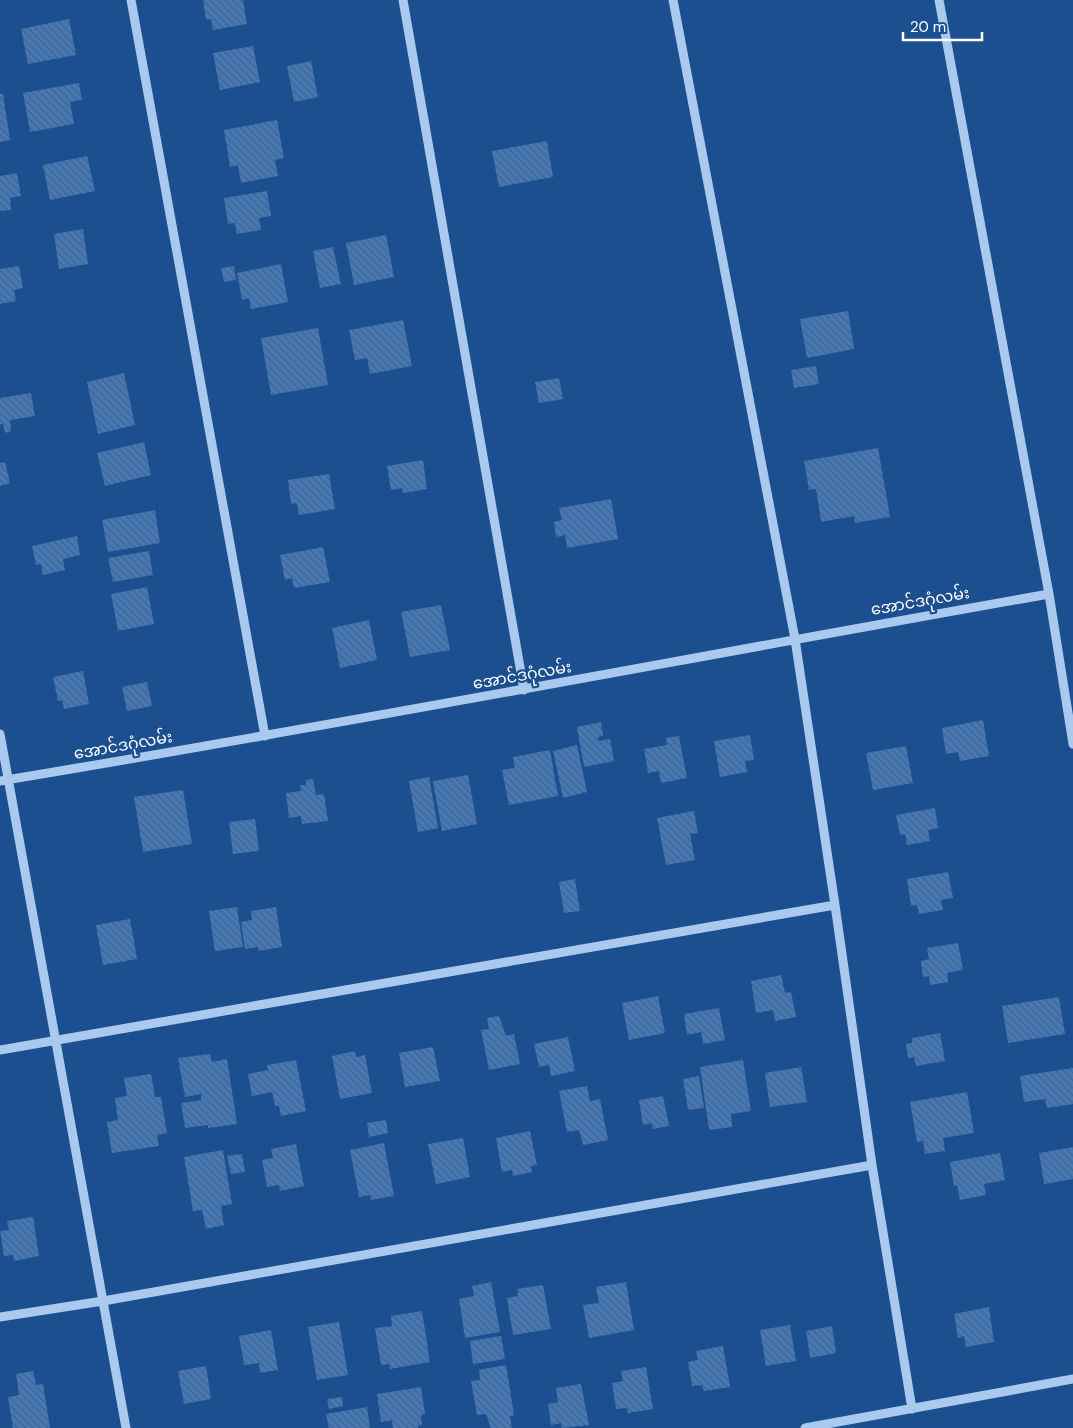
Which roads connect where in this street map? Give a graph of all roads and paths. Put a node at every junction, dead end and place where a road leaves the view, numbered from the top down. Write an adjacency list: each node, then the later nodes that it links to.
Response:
1 (131, 0): 9 (street)
2 (403, 0): 7 (street)
3 (674, 0): 6 (street)
4 (940, 0): 5 (street)
5 (1049, 594): 6 (street, အောင်ဒဂုံလမ်း); 10 (street)
6 (795, 639): 7 (street, အောင်ဒဂုံလမ်း); 12 (street)
7 (524, 690): 9 (street, အောင်ဒဂုံလမ်း)
8 (0, 734): 11 (street)
9 (265, 736): 11 (street, အောင်ဒဂုံလမ်း)
10 (1073, 744)
11 (4, 780): 13 (street)
12 (835, 905): 13 (street); 15 (street)
13 (56, 1041): 14 (street); 16 (street)
14 (0, 1050)
15 (872, 1165): 16 (street); 19 (street)
16 (103, 1301): 17 (street); 21 (street)
17 (0, 1317)
18 (1073, 1379): 19 (street)
19 (912, 1409): 20 (street)
20 (857, 1419): 22 (street); 23 (street)
21 (126, 1428)
22 (805, 1428)
23 (860, 1428)

